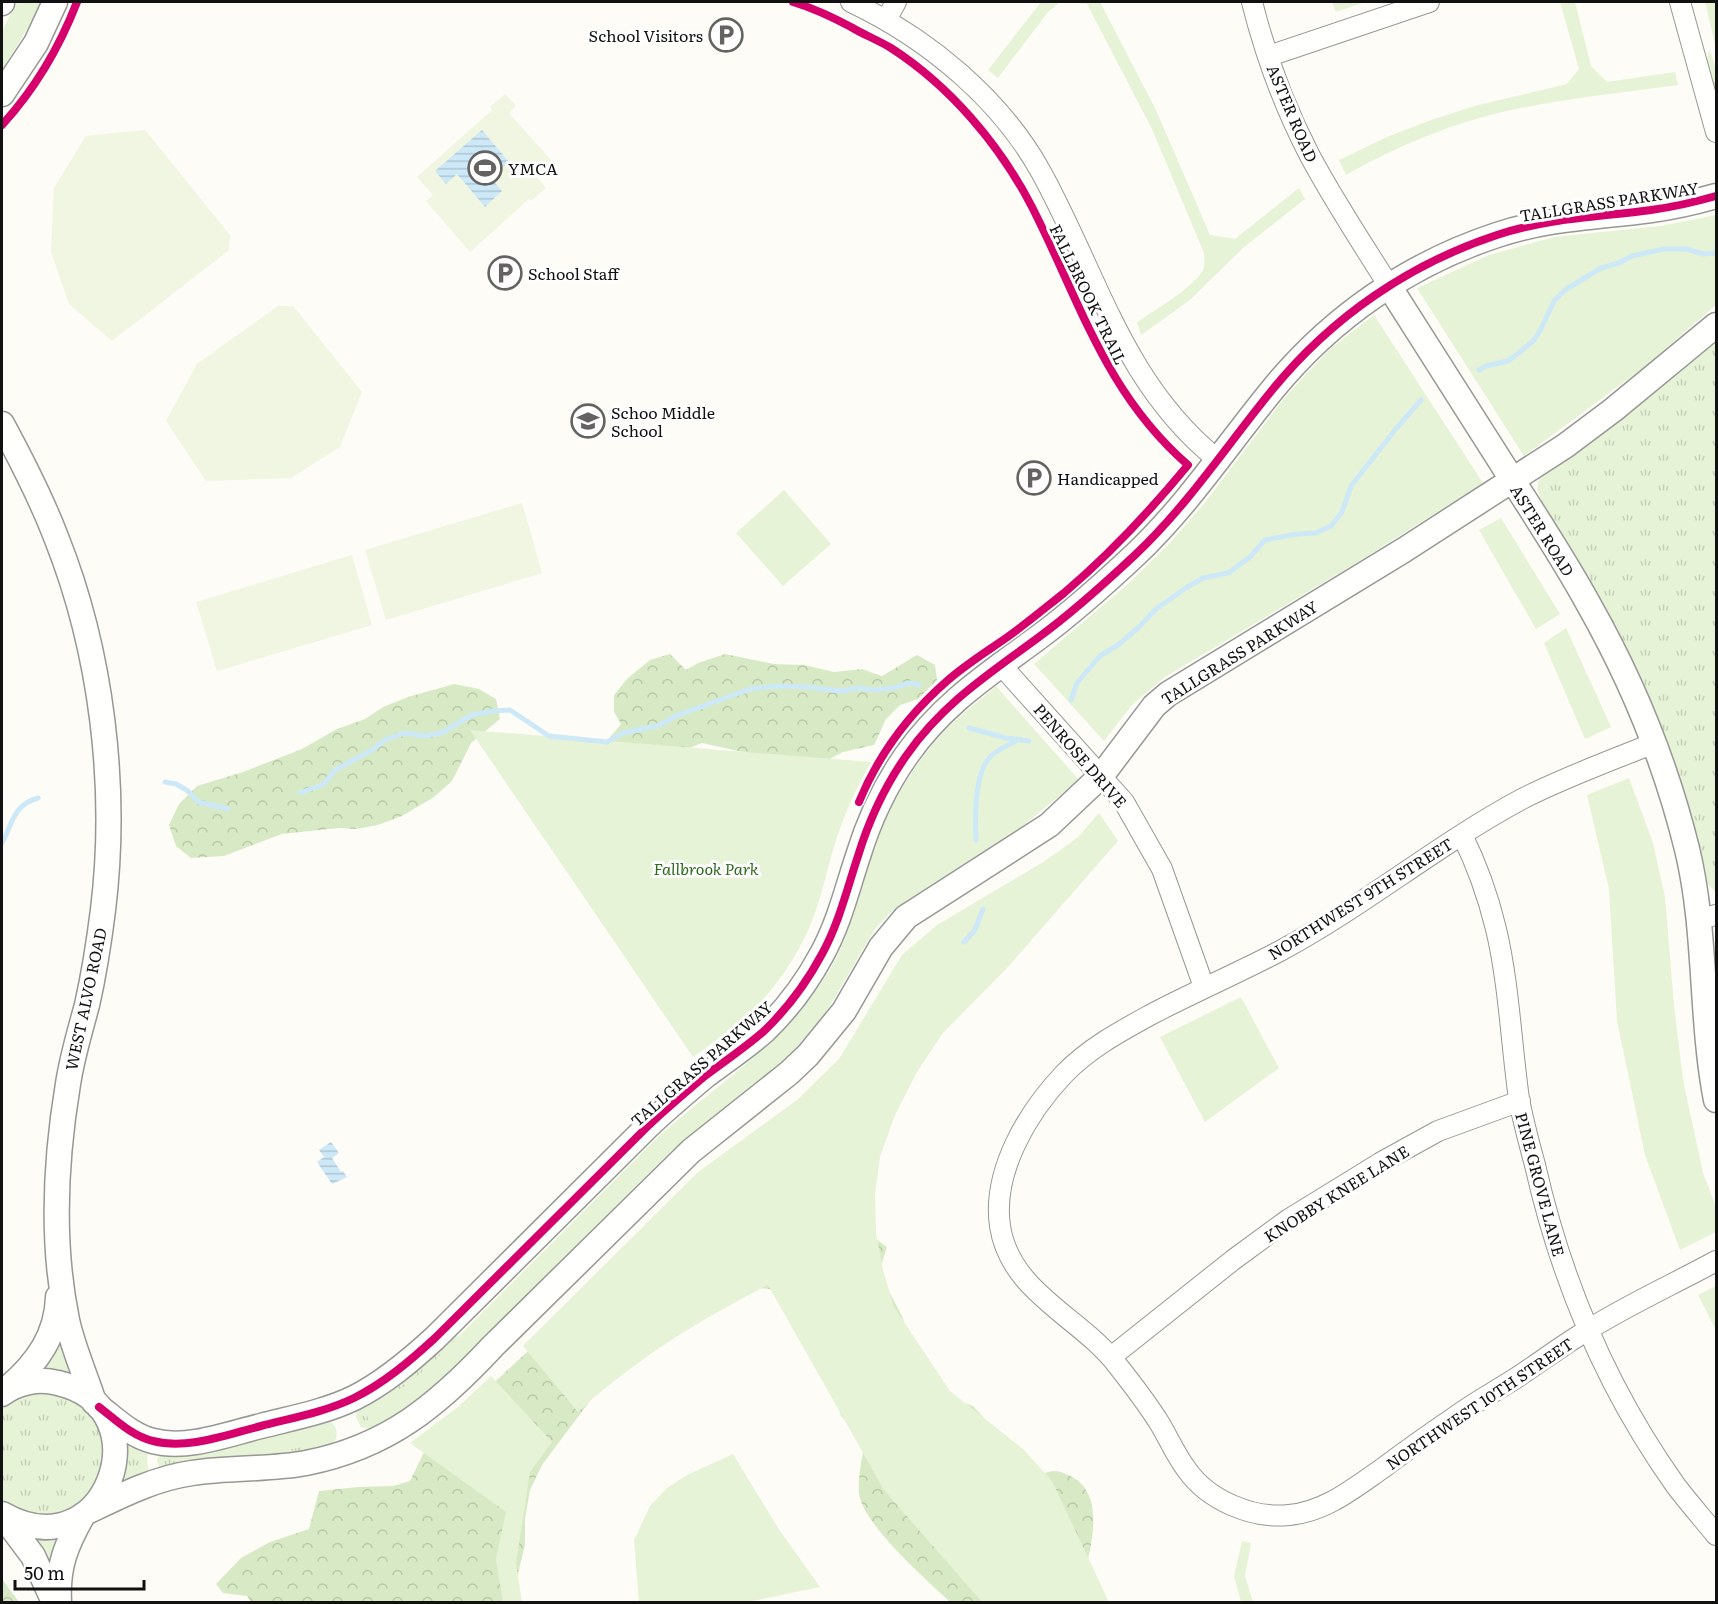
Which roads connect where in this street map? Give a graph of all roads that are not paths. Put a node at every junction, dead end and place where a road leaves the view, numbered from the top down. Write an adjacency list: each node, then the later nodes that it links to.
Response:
1 (55, 2): 9 (street)
2 (851, 2): 7 (street)
3 (896, 2): 7 (street)
4 (1252, 2): 8 (street, ASTER ROAD)
5 (1429, 2): 8 (street)
6 (1680, 2): 10 (street)
7 (886, 20): 15 (street)
8 (1269, 56): 12 (street, ASTER ROAD)
9 (2, 94)
10 (1716, 132)
11 (1716, 196): 12 (street, TALLGRASS PARKWAY)
12 (1389, 286): 15 (street, TALLGRASS PARKWAY); 16 (street, ASTER ROAD)
13 (1716, 325): 16 (street, TALLGRASS PARKWAY)
14 (2, 423): 26 (street, WEST ALVO ROAD)
15 (1218, 460): 17 (street, TALLGRASS PARKWAY)
16 (1512, 480): 18 (street, ASTER ROAD); 19 (street, TALLGRASS PARKWAY)
17 (1000, 664): 19 (street, PENROSE DRIVE); 30 (street, TALLGRASS PARKWAY)
18 (1654, 743): 20 (street, NORTHWEST 9TH STREET); 21 (street, ASTER ROAD)
19 (1102, 775): 22 (street, PENROSE DRIVE); 31 (street, TALLGRASS PARKWAY)
20 (1462, 835): 22 (street, NORTHWEST 9TH STREET); 24 (street, PINE GROVE LANE)
21 (1708, 917): 23 (street, ASTER ROAD)
22 (1204, 987): 28 (street, NORTHWEST 9TH STREET)
23 (1716, 1100)
24 (1520, 1101): 27 (street, PINE GROVE LANE); 28 (street, KNOBBY KNEE LANE)
25 (1716, 1261): 27 (street, NORTHWEST 10TH STREET)
26 (59, 1268): 29 (street, WEST ALVO ROAD); 30 (street, WEST ALVO ROAD)
27 (1587, 1330): 28 (street, NORTHWEST 10TH STREET); 33 (street, PINE GROVE LANE)
28 (1112, 1357)
29 (3, 1393): 30 (street, TALLGRASS PARKWAY)
30 (96, 1405): 31 (street, WEST ALVO ROAD)
31 (86, 1513): 32 (street, TALLGRASS PARKWAY); 35 (street)
32 (2, 1514): 34 (street)
33 (1716, 1535)
34 (54, 1602)
35 (59, 1602)

